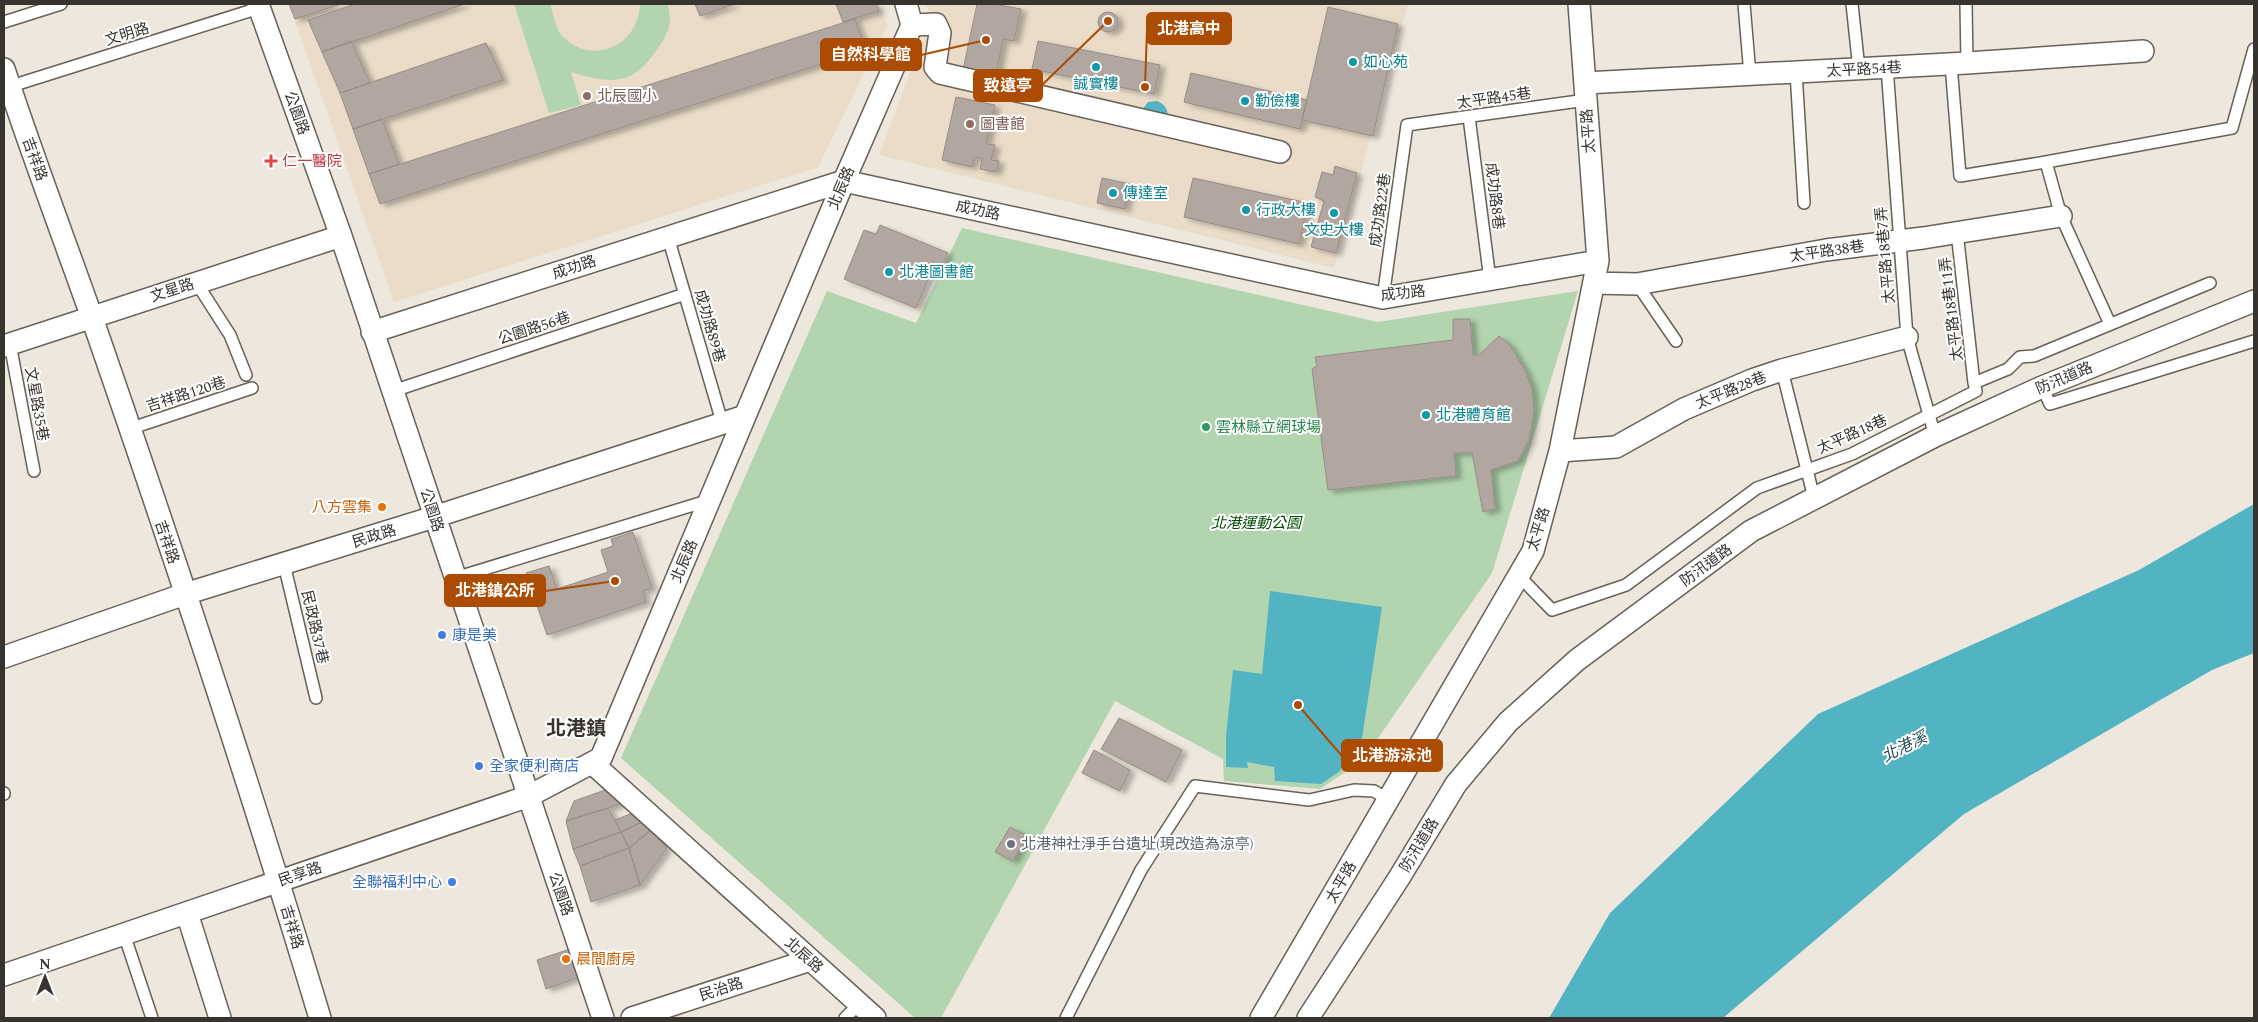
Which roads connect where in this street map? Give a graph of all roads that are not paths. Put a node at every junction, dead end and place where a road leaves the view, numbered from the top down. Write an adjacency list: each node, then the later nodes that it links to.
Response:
1 (61, 4): 8 (lane)
2 (906, 4): 9 (street)
3 (1579, 4): 18 (street, 太平路)
4 (1744, 4): 16 (lane)
5 (1852, 4): 14 (lane)
6 (1966, 4): 12 (lane)
7 (258, 6): 17 (lane, 文明路); 27 (street, 公園路)
8 (4, 22)
9 (912, 25): 21 (street); 23 (street, 北辰路)
10 (2254, 49): 22 (lane)
11 (2143, 51): 12 (street, 太平路54巷)
12 (1959, 64): 13 (street, 太平路54巷); 22 (lane)
13 (1887, 67): 14 (street, 太平路54巷); 29 (lane, 太平路18巷7弄)
14 (1858, 69): 15 (street, 太平路54巷)
15 (1796, 72): 16 (street, 太平路54巷); 24 (lane)
16 (1750, 74): 18 (street, 太平路54巷)
17 (6, 81): 39 (street, 吉祥路)
18 (1586, 92): 19 (lane, 太平路45巷); 30 (street, 太平路)
19 (1470, 116): 20 (lane, 太平路45巷); 31 (lane, 成功路8巷)
20 (1407, 125): 37 (lane, 成功路22巷)
21 (1280, 152)
22 (2046, 162): 25 (lane)
23 (844, 181): 28 (street, 成功路); 37 (street, 成功路); 53 (street, 北辰路)
24 (1804, 204)
25 (2061, 216): 26 (street, 太平路38巷); 40 (lane)
26 (1957, 232): 29 (street, 太平路38巷); 48 (lane, 太平路18巷11弄)
27 (341, 236): 32 (street, 文星路); 41 (street, 公園路)
28 (668, 238): 36 (lane, 成功路89巷); 41 (street, 成功路)
29 (1898, 241): 35 (street, 太平路38巷); 42 (lane, 太平路18巷7弄)
30 (1598, 261): 31 (street, 成功路); 33 (street, 太平路)
31 (1490, 280): 37 (street, 成功路)
32 (196, 282): 39 (street, 文星路); 47 (lane)
33 (1594, 283): 35 (street, 太平路38巷); 57 (street, 太平路)
34 (2210, 283): 40 (lane)
35 (1637, 284): 43 (lane)
36 (685, 294): 51 (lane, 公園路56巷); 54 (lane, 成功路89巷)
37 (1383, 298)
38 (2254, 301): 49 (street, 防汛道路)
39 (92, 316): 45 (street, 文星路); 55 (street, 吉祥路)
40 (2110, 324): 48 (lane)
41 (372, 332): 51 (street, 公園路)
42 (1907, 337): 46 (street, 太平路28巷); 52 (lane, 太平路18巷7弄)
43 (1676, 341)
44 (2254, 341): 49 (lane)
45 (7, 345): 59 (lane, 文星路35巷)
46 (1782, 370): 57 (street, 太平路28巷); 58 (lane)
47 (246, 375)
48 (1974, 382): 52 (lane, 太平路18巷)
49 (2042, 387): 56 (street, 防汛道路)
50 (252, 388): 55 (lane, 吉祥路120巷)
51 (393, 392): 62 (street, 公園路)
52 (1929, 415): 56 (lane, 太平路18巷7弄); 58 (lane, 太平路18巷)
53 (745, 416): 54 (street, 民政路); 61 (street, 北辰路)
54 (722, 422): 62 (street, 民政路)
55 (129, 429): 66 (street, 吉祥路)
56 (1935, 436): 60 (street, 防汛道路)
57 (1560, 451): 64 (street, 太平路)
58 (1807, 470): 60 (lane); 64 (lane, 太平路18巷)
59 (34, 471)
60 (1814, 498): 86 (street, 防汛道路)
61 (710, 500): 65 (lane); 69 (street, 北辰路)
62 (434, 518): 63 (street, 民政路); 65 (street, 公園路)
63 (284, 564): 66 (street, 民政路); 68 (lane, 民政路37巷)
64 (1519, 576): 71 (street, 太平路)
65 (455, 578): 70 (street, 公園路)
66 (185, 594): 67 (street, 民政路); 72 (street, 吉祥路)
67 (4, 657)
68 (316, 698)
69 (592, 763): 70 (street, 民享路); 75 (street, 北辰路)
70 (529, 796): 72 (street, 民享路); 81 (street, 公園路)
71 (1389, 800): 84 (lane); 85 (street, 太平路)
72 (279, 882): 73 (street, 民享路); 80 (street, 吉祥路)
73 (187, 913): 74 (street, 民享路); 79 (street)
74 (124, 934): 76 (street, 民享路); 78 (lane)
75 (810, 960): 77 (street, 北辰路); 82 (street, 民治路)
76 (4, 975)
77 (852, 1011): 83 (street, 北辰路)
78 (152, 1018)
79 (220, 1018)
80 (320, 1018)
81 (603, 1018)
82 (632, 1018)
83 (875, 1018)
84 (1066, 1018)
85 (1261, 1018)
86 (1308, 1018)

